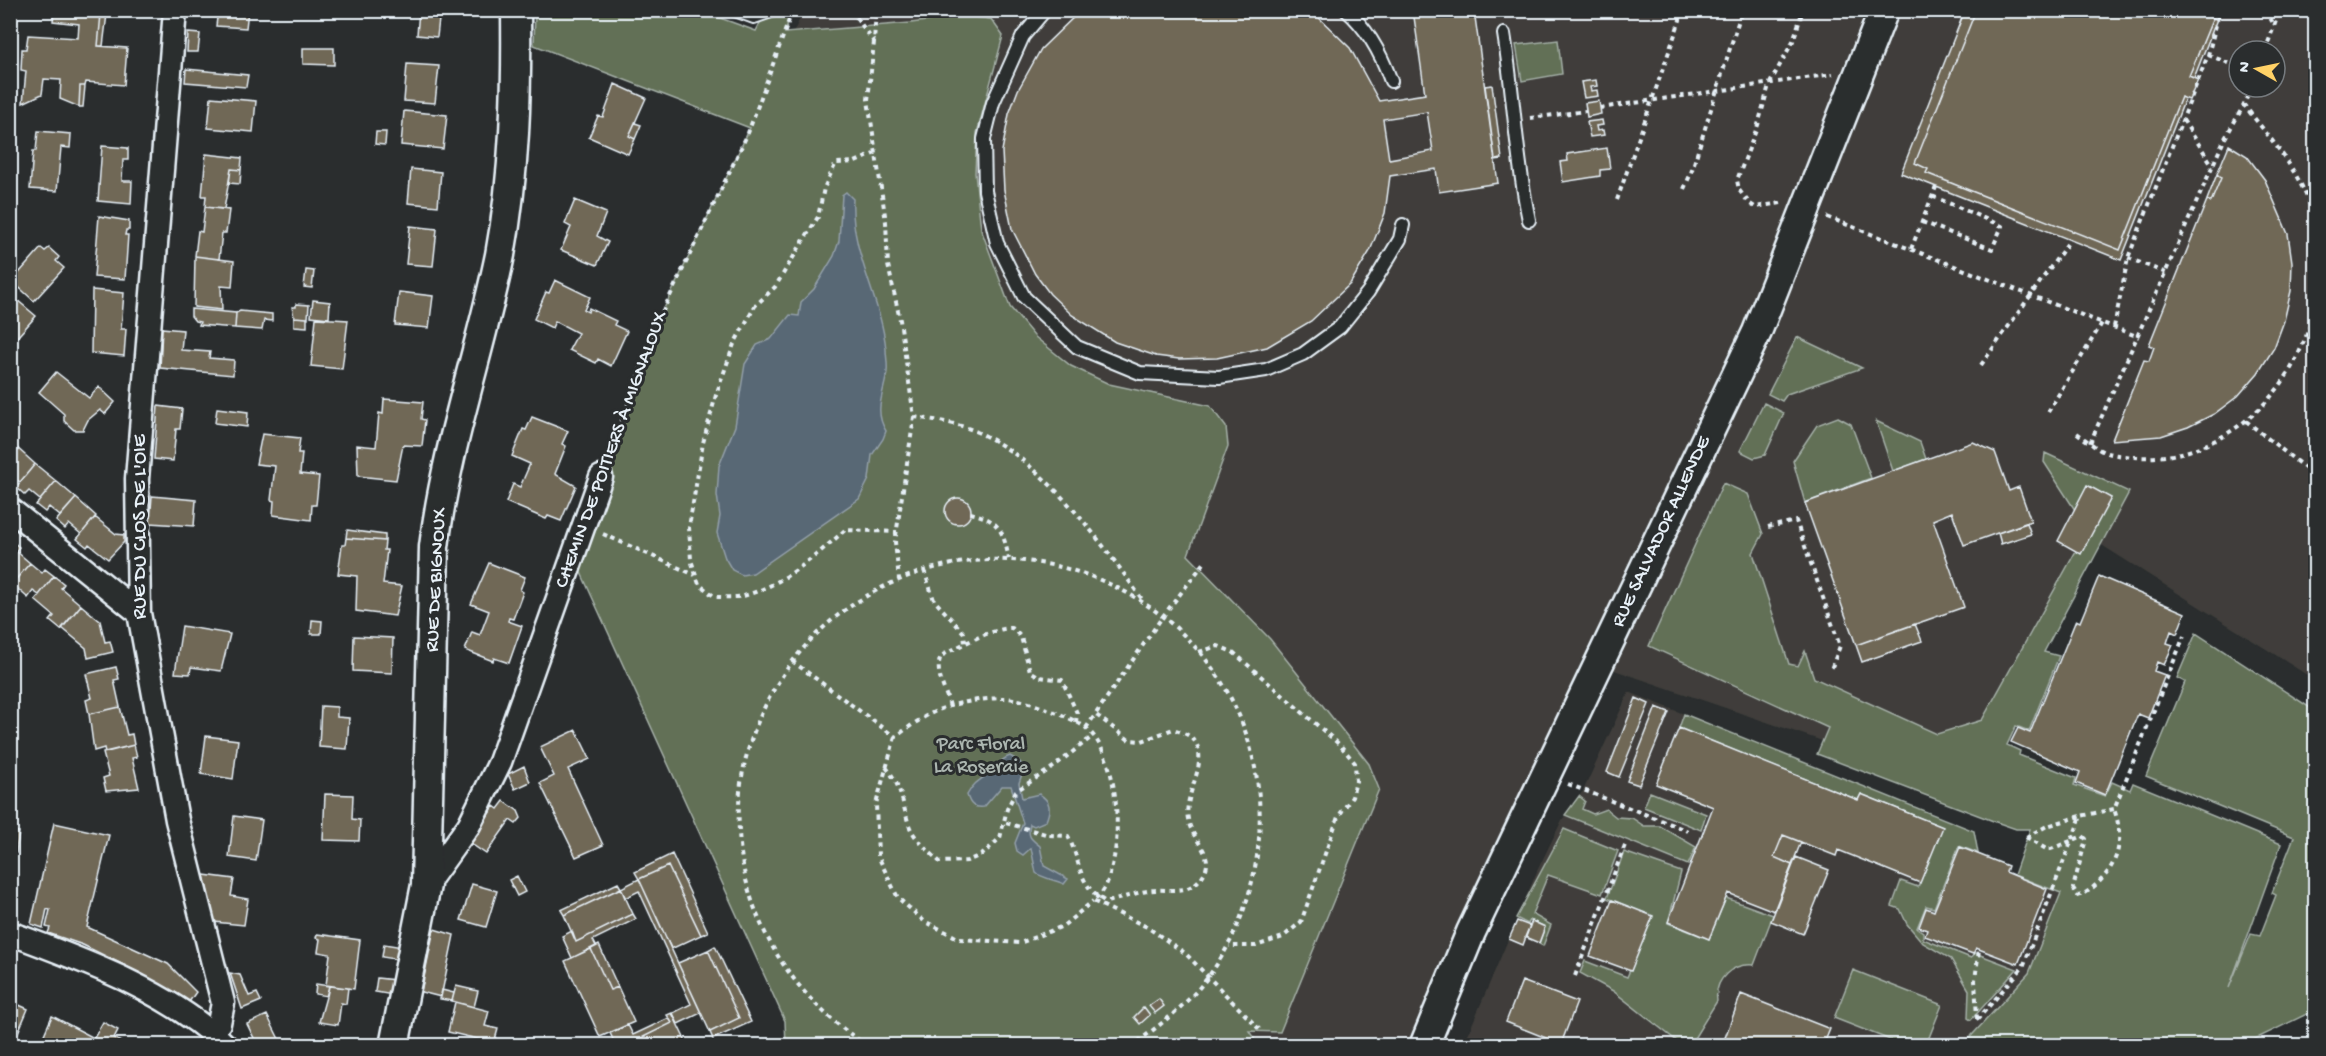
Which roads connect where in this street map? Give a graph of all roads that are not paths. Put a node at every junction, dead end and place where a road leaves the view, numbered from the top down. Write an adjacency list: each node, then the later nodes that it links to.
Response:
1 (175, 10): 14 (street, RUE DU CLOS DE L'OIE)
2 (516, 10): 15 (street, RUE DE BIGNOUX)
3 (735, 10): 4 (lane)
4 (774, 10)
5 (1045, 10): 11 (lane)
6 (1346, 10): 9 (lane)
7 (1884, 10): 19 (street, RUE SALVADOR ALLENDE)
8 (1504, 34): 10 (lane)
9 (1391, 81)
10 (1529, 220)
11 (1403, 225)
12 (601, 477): 15 (street, CHEMIN DE POITIERS À MIGNALOUX)
13 (10, 509): 14 (street)
14 (139, 612): 17 (street, RUE DU CLOS DE L'OIE)
15 (426, 885): 18 (street, RUE DE BIGNOUX)
16 (10, 933): 17 (street)
17 (219, 1039)
18 (394, 1046)
19 (1424, 1046)

